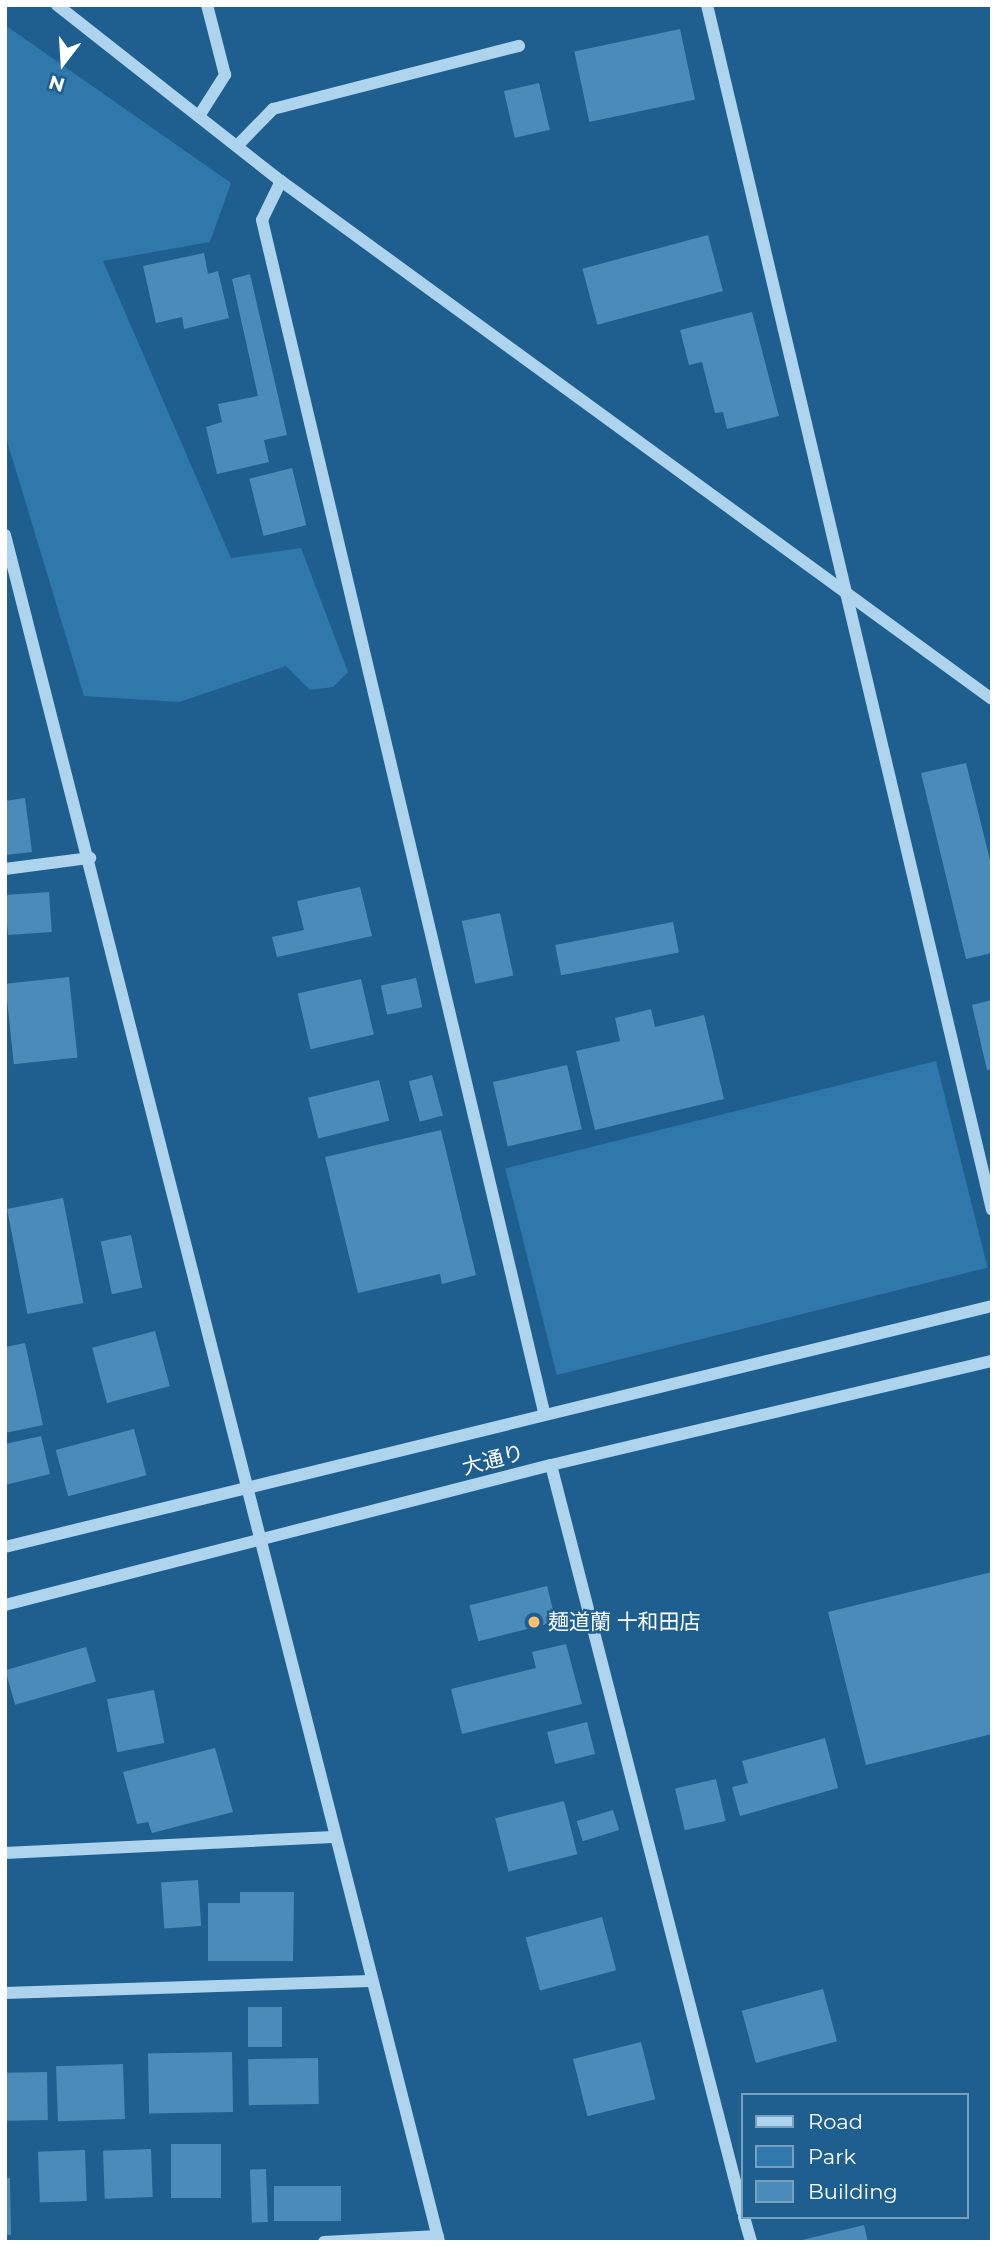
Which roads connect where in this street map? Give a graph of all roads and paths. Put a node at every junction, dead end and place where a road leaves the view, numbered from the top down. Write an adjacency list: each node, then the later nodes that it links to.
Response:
1 (57, 5): 5 (street)
2 (206, 5): 5 (street)
3 (706, 5): 9 (street)
4 (519, 46): 6 (street)
5 (199, 117): 6 (street)
6 (237, 146): 7 (street)
7 (281, 181): 9 (street); 16 (street)
8 (5, 535): 11 (street)
9 (848, 592): 10 (street); 13 (street)
10 (992, 699)
11 (90, 858): 12 (street); 18 (street)
12 (5, 869)
13 (992, 1210)
14 (992, 1306): 16 (street, 大通り)
15 (992, 1361): 17 (street, 大通り)
16 (544, 1412): 18 (street, 大通り)
17 (551, 1465): 19 (street, 大通り); 26 (street)
18 (243, 1488): 19 (street); 20 (street, 大通り)
19 (257, 1542): 21 (street, 大通り); 22 (street)
20 (5, 1547)
21 (5, 1605)
22 (332, 1837): 23 (street); 24 (street)
23 (5, 1853)
24 (370, 1982): 25 (street); 28 (street)
25 (5, 1993)
26 (741, 2203)
27 (745, 2219): 30 (street)
28 (439, 2239): 29 (street)
29 (324, 2242)
30 (751, 2242)

